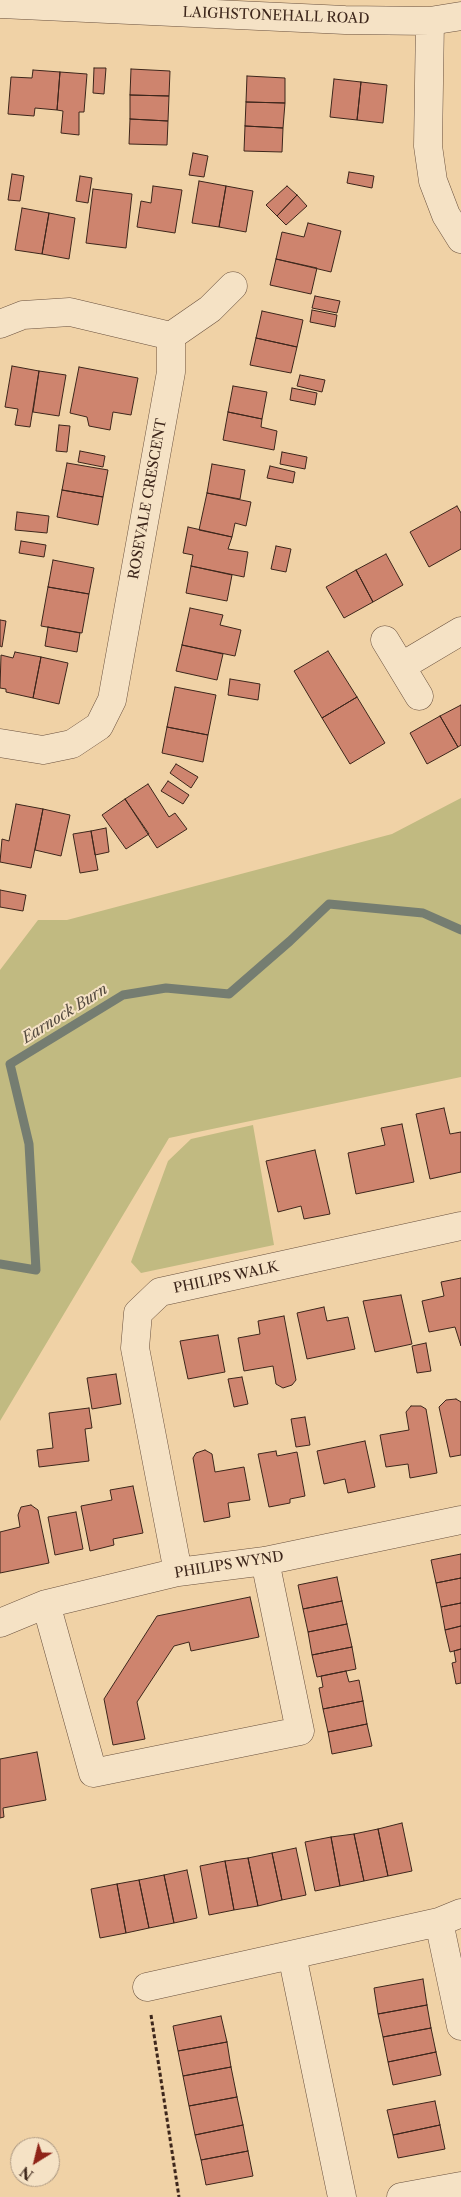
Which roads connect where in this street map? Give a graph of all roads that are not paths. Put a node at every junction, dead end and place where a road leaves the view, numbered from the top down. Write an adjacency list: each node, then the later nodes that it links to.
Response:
1 (0, 4): 2 (street, LAIGHSTONEHALL ROAD)
2 (180, 6): 4 (street, LAIGHSTONEHALL ROAD)
3 (461, 16): 4 (street, LAIGHSTONEHALL ROAD)
4 (430, 21): 5 (street)
5 (461, 239)
6 (233, 286): 8 (street)
7 (0, 324): 8 (street)
8 (171, 336): 13 (street, ROSEVALE CRESCENT)
9 (461, 631): 11 (street)
10 (385, 640): 11 (street)
11 (402, 666): 12 (street)
12 (419, 696)
13 (0, 743)
14 (461, 1226): 17 (street, PHILIPS WALK)
15 (461, 1520): 16 (street, PHILIPS WYND)
16 (265, 1561): 17 (street, PHILIPS WYND); 18 (street)
17 (178, 1572): 18 (street, PHILIPS WYND)
18 (46, 1604): 19 (street, PHILIPS WYND)
19 (0, 1623)
20 (450, 1918): 21 (street); 23 (street)
21 (292, 1955): 22 (street); 25 (street)
22 (147, 1987)
23 (461, 2026)
24 (461, 2186): 26 (street)
25 (342, 2197)
26 (400, 2197)

